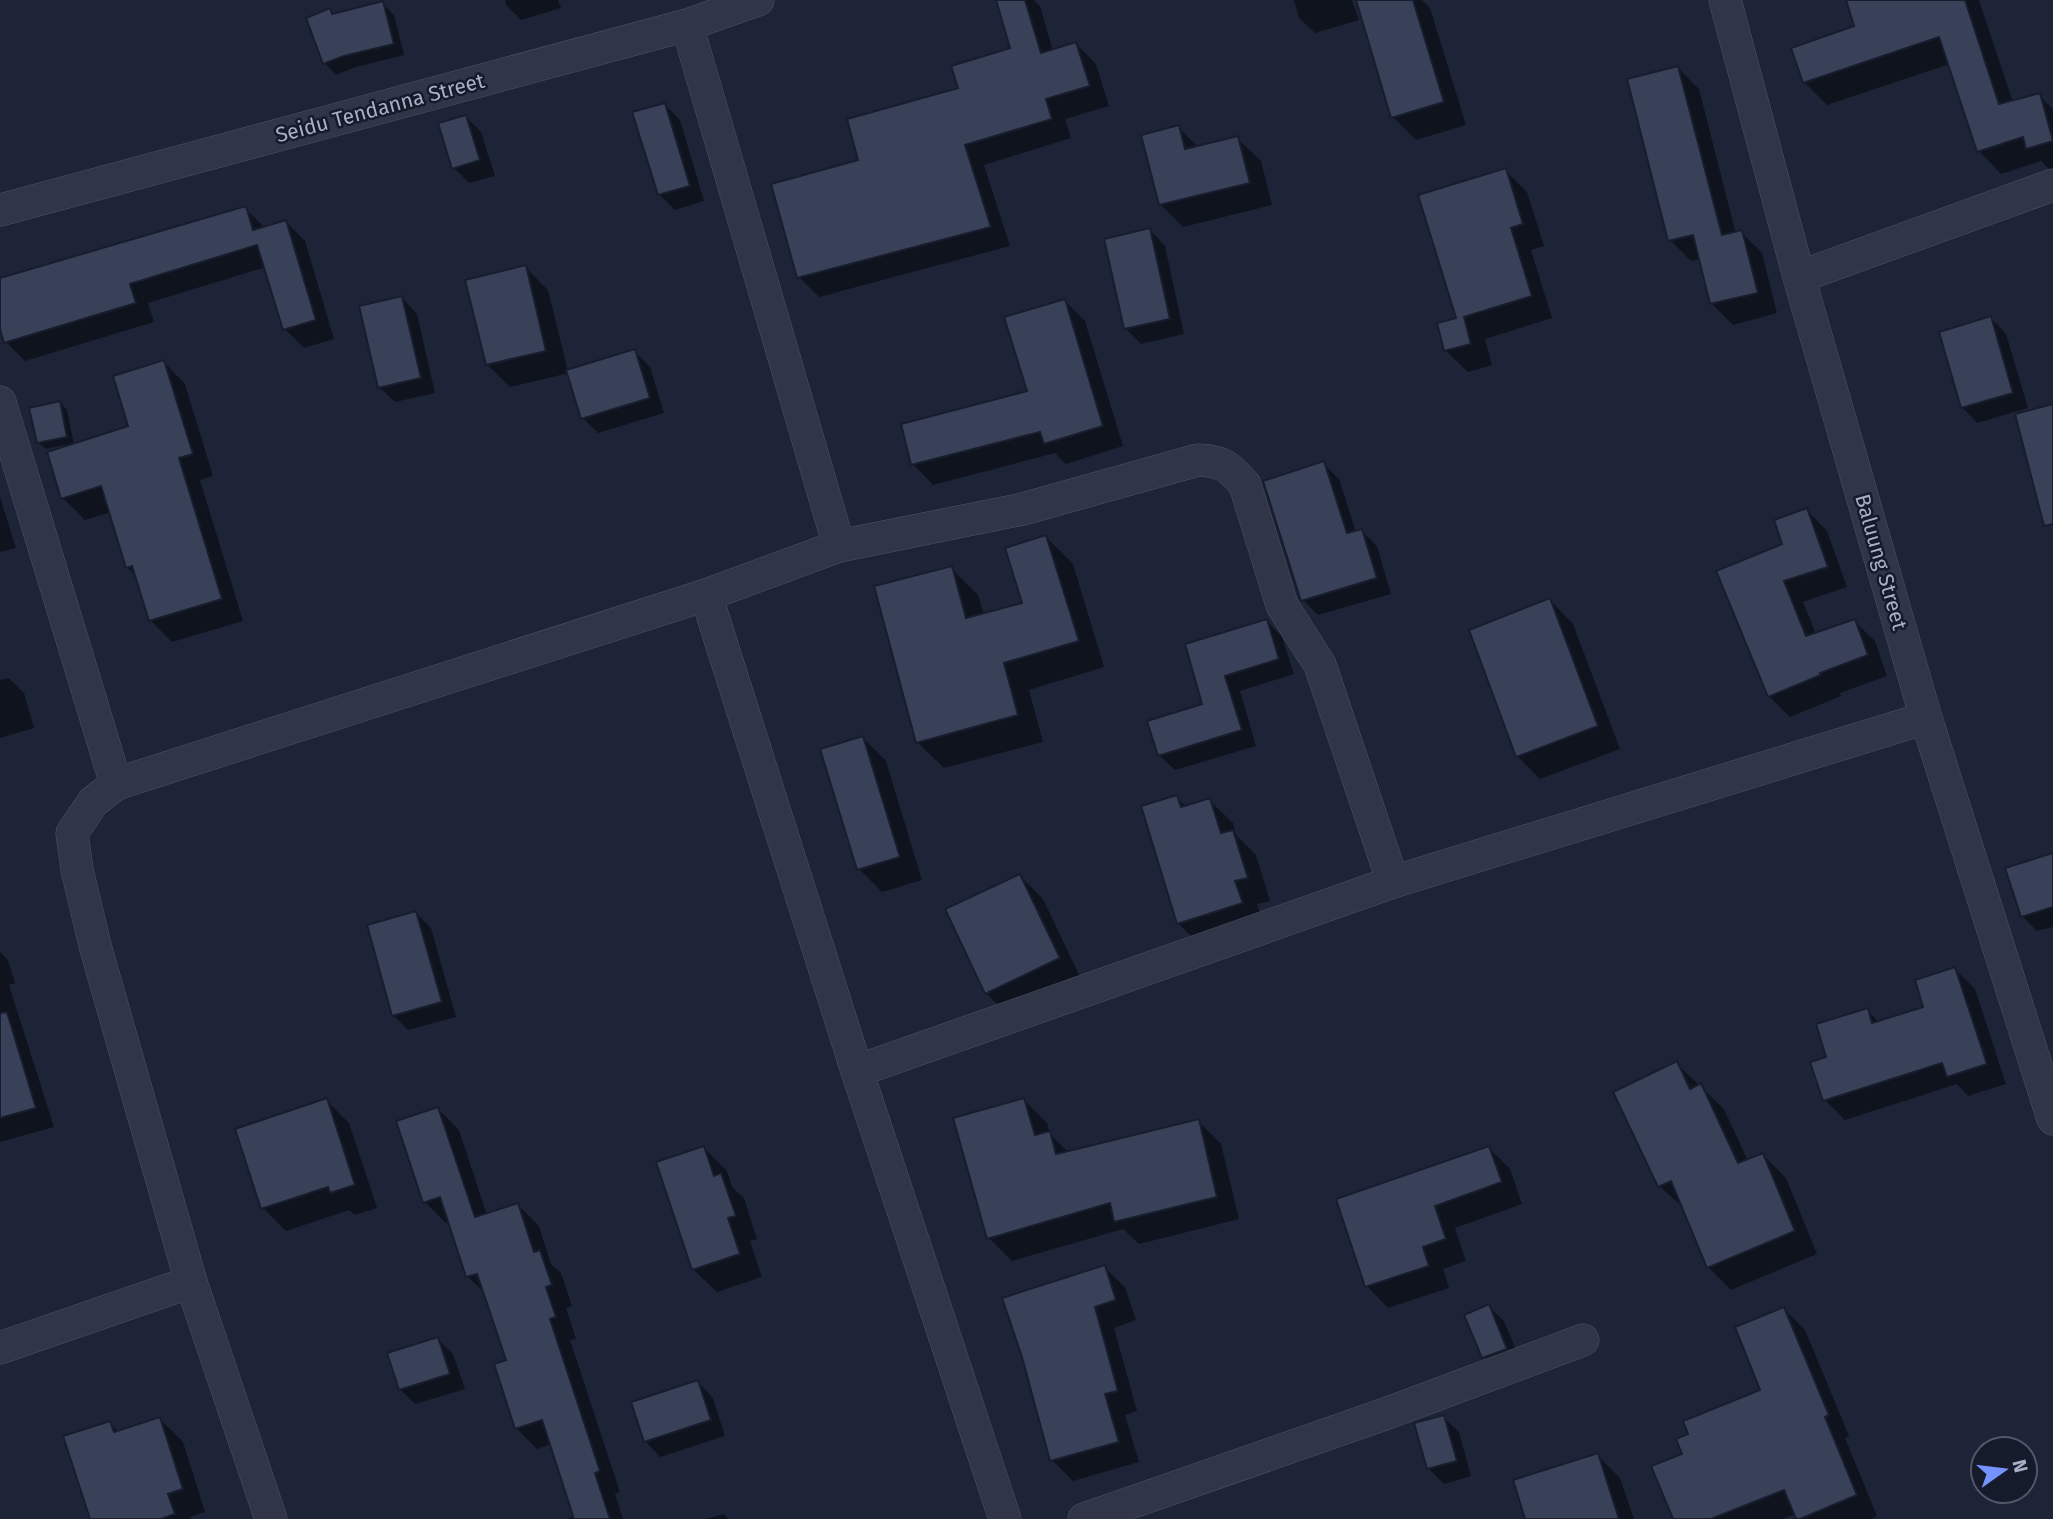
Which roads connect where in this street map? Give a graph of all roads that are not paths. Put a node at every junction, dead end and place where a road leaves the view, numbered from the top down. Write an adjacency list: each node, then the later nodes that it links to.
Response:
1 (758, 0): 3 (street, Seidu Tendanna Street)
2 (1726, 0): 6 (street, Baluung Street)
3 (687, 25): 5 (street, Seidu Tendanna Street); 8 (street)
4 (2053, 185): 6 (street)
5 (0, 210)
6 (1799, 277): 10 (street, Baluung Street)
7 (0, 401): 11 (street)
8 (839, 546): 9 (street); 12 (street)
9 (706, 595): 11 (street); 13 (street)
10 (1926, 718): 12 (street); 14 (street, Baluung Street)
11 (116, 784): 15 (street)
12 (1393, 882): 13 (street)
13 (857, 1071): 19 (street)
14 (2053, 1119)
15 (191, 1282): 17 (street); 18 (street)
16 (1583, 1340): 20 (street)
17 (0, 1349)
18 (271, 1519)
19 (1004, 1519)
20 (1084, 1519)

